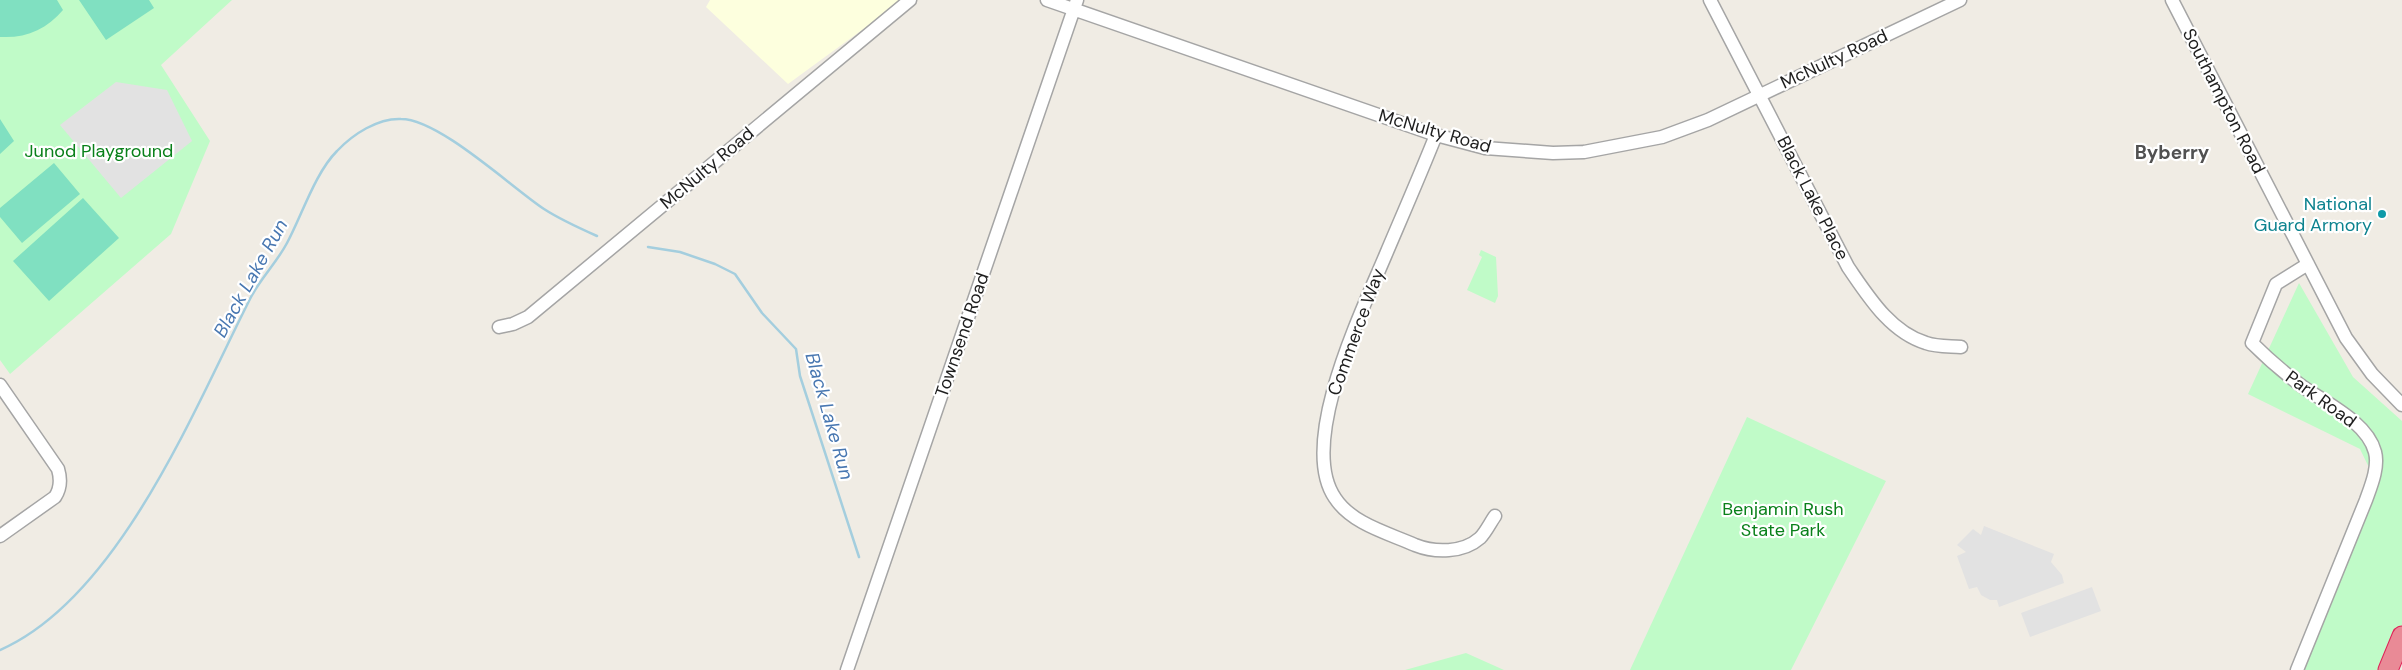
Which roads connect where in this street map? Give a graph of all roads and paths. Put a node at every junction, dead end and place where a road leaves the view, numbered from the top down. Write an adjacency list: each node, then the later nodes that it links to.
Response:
1 (910, 0): 10 (street, McNulty Road)
2 (1047, 0): 6 (street, McNulty Road)
3 (1710, 0): 7 (street, Black Lake Place)
4 (1960, 0): 7 (street, McNulty Road)
5 (2172, 0): 9 (street, Southampton Road)
6 (1075, 5): 8 (street, McNulty Road); 17 (street, Townsend Road)
7 (1759, 94): 8 (street, McNulty Road); 11 (street, Black Lake Place)
8 (1436, 135): 14 (street, Commerce Way)
9 (2308, 264): 13 (street, Southampton Road); 18 (street, Park Road)
10 (500, 327)
11 (1961, 347)
12 (0, 385): 15 (street)
13 (2402, 405)
14 (1495, 516)
15 (0, 536)
16 (2402, 636): 19 (highway)
17 (847, 670)
18 (2297, 670)
19 (2388, 670)

